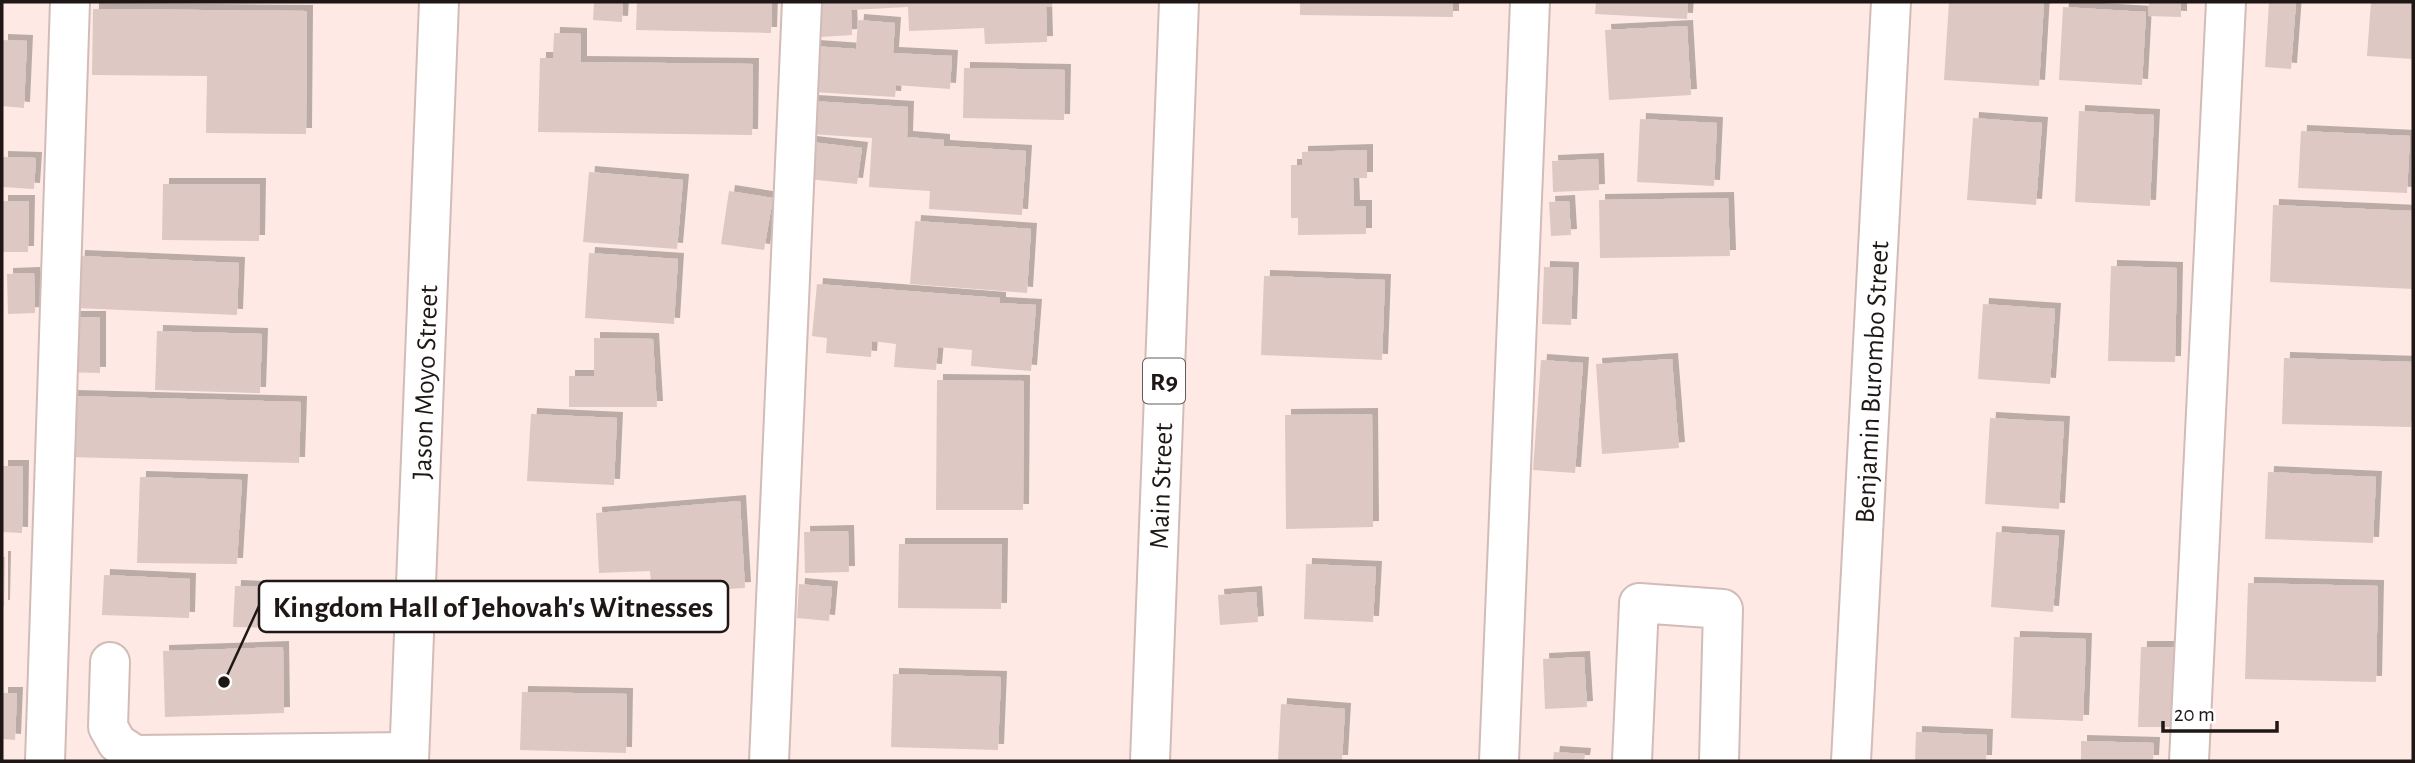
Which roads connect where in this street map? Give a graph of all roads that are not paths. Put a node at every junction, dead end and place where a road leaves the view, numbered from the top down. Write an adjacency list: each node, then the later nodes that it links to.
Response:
1 (70, 2): 10 (main road)
2 (439, 2): 9 (main road, Jason Moyo Street)
3 (802, 2): 11 (main road)
4 (1179, 2): 12 (main road, Main Street / R9)
5 (1530, 2): 13 (main road)
6 (1891, 2): 16 (main road, Benjamin Burombo Street)
7 (2226, 2): 17 (main road)
8 (110, 662): 9 (main road)
9 (409, 757)
10 (45, 761)
11 (769, 761)
12 (1150, 761)
13 (1499, 761)
14 (1632, 761): 15 (main road)
15 (1719, 761)
16 (1851, 761)
17 (2189, 761)

